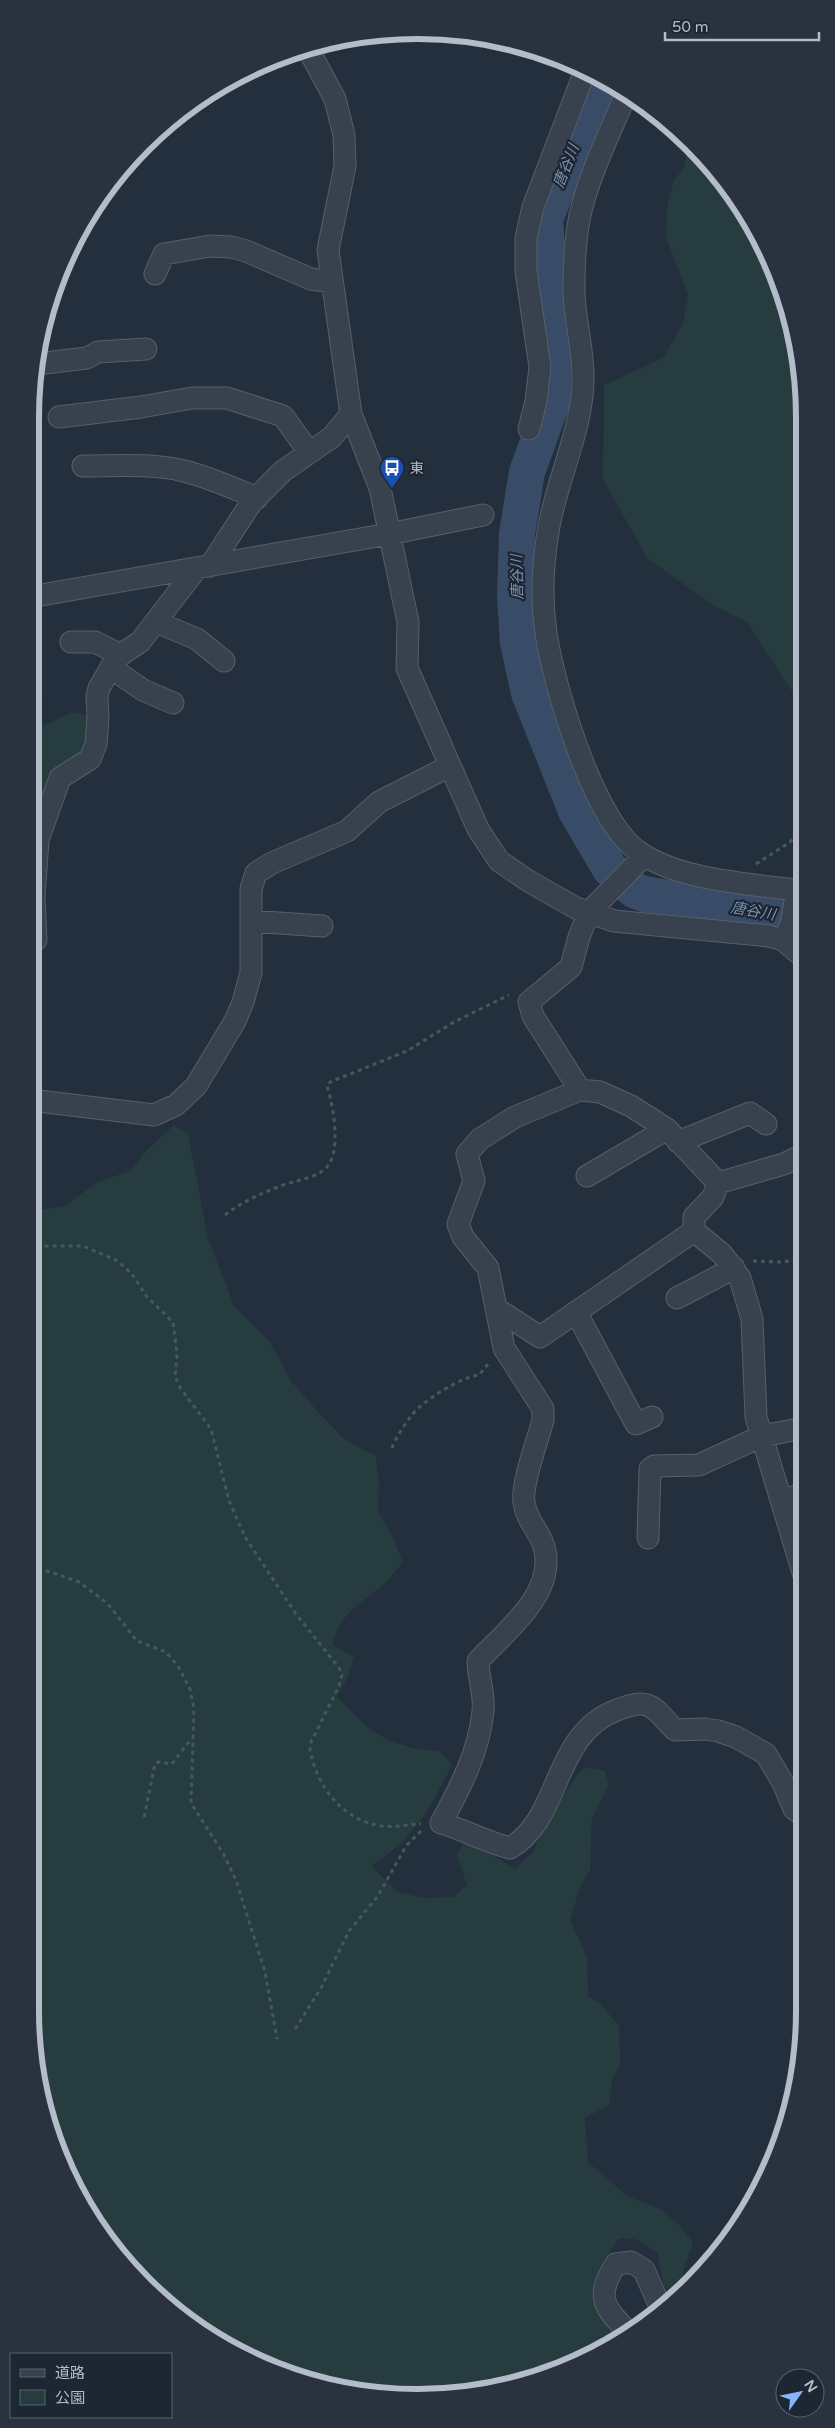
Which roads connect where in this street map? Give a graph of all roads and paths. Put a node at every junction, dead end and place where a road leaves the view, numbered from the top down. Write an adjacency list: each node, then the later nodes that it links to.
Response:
1 (311, 54): 5 (street)
2 (583, 77): 10 (street)
3 (624, 100): 27 (street)
4 (155, 274): 5 (street)
5 (332, 282): 8 (street)
6 (146, 349): 7 (street)
7 (43, 362)
8 (351, 414): 11 (street); 15 (street)
9 (59, 417): 11 (street)
10 (529, 429)
11 (309, 452): 13 (street)
12 (83, 466): 13 (street)
13 (257, 498): 16 (street)
14 (483, 515): 15 (street)
15 (390, 534): 16 (street); 24 (street)
16 (204, 567): 18 (street); 19 (street)
17 (39, 583): 18 (street)
18 (40, 596)
19 (156, 622): 21 (street); 22 (street)
20 (71, 642): 21 (street)
21 (116, 661): 23 (street); 25 (street)
22 (224, 661)
23 (173, 703)
24 (450, 766): 31 (street); 32 (street)
25 (39, 827)
26 (796, 834): 28 (path)
27 (638, 862): 28 (street); 31 (street)
28 (742, 882): 29 (street)
29 (796, 895)
30 (796, 906): 34 (street)
31 (589, 912): 34 (street); 35 (street)
32 (251, 921): 33 (street); 37 (street)
33 (322, 926)
34 (791, 934)
35 (530, 999): 36 (street); 43 (path)
36 (580, 1090): 39 (street); 49 (street)
37 (39, 1101)
38 (766, 1124): 39 (street)
39 (672, 1136): 41 (street); 42 (street)
40 (796, 1158): 42 (street)
41 (587, 1176)
42 (718, 1182): 44 (street)
43 (225, 1215)
44 (694, 1230): 47 (street); 50 (street)
45 (39, 1246): 64 (path)
46 (796, 1260): 47 (path)
47 (732, 1265): 48 (street); 54 (street)
48 (677, 1298)
49 (497, 1309): 50 (street); 51 (street)
50 (576, 1312): 52 (street)
51 (504, 1348): 55 (path); 62 (street)
52 (652, 1417)
53 (796, 1430): 54 (street)
54 (762, 1436): 57 (street); 58 (street)
55 (392, 1448)
56 (796, 1496): 57 (street)
57 (782, 1501): 59 (street)
58 (648, 1538)
59 (796, 1549)
60 (39, 1570): 61 (path)
61 (194, 1739): 63 (path); 65 (path)
62 (796, 1810)
63 (144, 1817)
64 (296, 2029)
65 (277, 2039)
66 (658, 2302): 67 (street)
67 (624, 2328)

